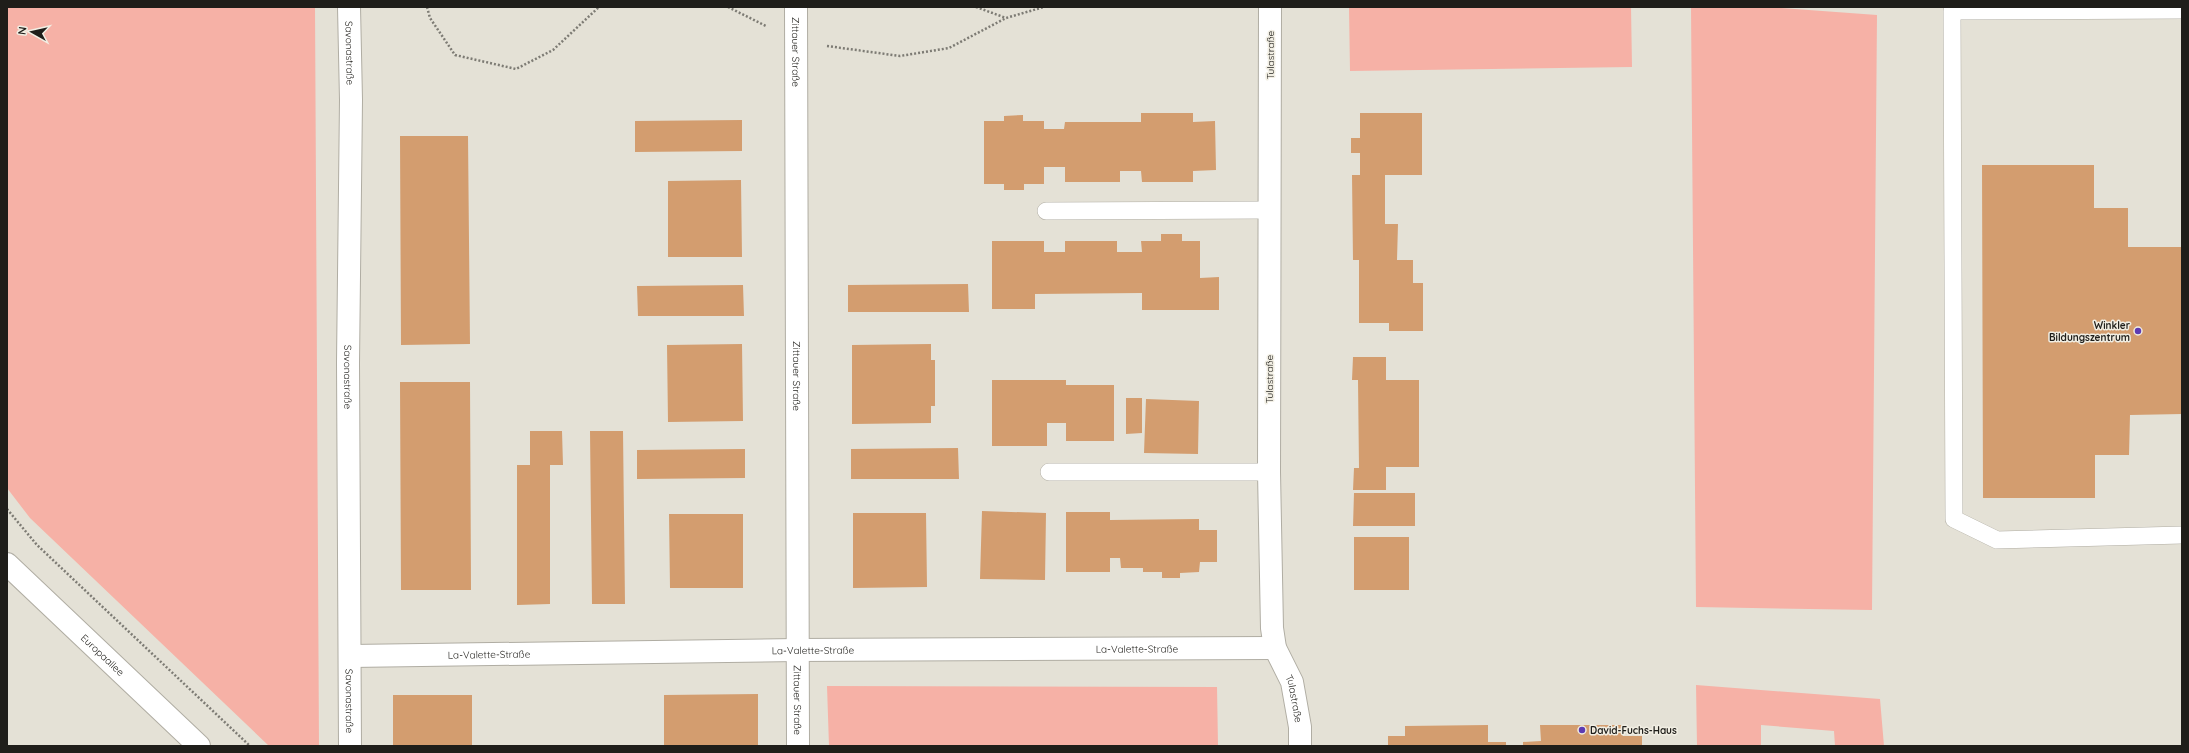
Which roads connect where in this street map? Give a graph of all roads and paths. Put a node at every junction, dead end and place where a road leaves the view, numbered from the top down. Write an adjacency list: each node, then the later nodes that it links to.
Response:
1 (349, 7): 21 (street, Savonastraße)
2 (427, 7): 3 (path)
3 (599, 7)
4 (728, 7): 11 (path)
5 (796, 7): 11 (street, Zittauer Straße)
6 (976, 7): 10 (path)
7 (1044, 7): 10 (path)
8 (1270, 7): 12 (street, Tulastraße)
9 (2182, 10): 17 (lane)
10 (1006, 18): 11 (path)
11 (797, 42): 20 (street, Zittauer Straße)
12 (1269, 210): 13 (lane); 15 (street, Tulastraße)
13 (1046, 211)
14 (1050, 472): 15 (lane)
15 (1269, 472): 19 (street, Tulastraße)
16 (7, 509): 23 (path)
17 (2182, 535)
18 (7, 564): 22 (street, Europaallee)
19 (1275, 648): 20 (street, La-Valette-Straße); 26 (street, Tulastraße)
20 (797, 650): 21 (street, La-Valette-Straße); 25 (street, Zittauer Straße)
21 (351, 656): 24 (street, Savonastraße)
22 (199, 746)
23 (250, 746)
24 (350, 746)
25 (798, 746)
26 (1300, 746)

